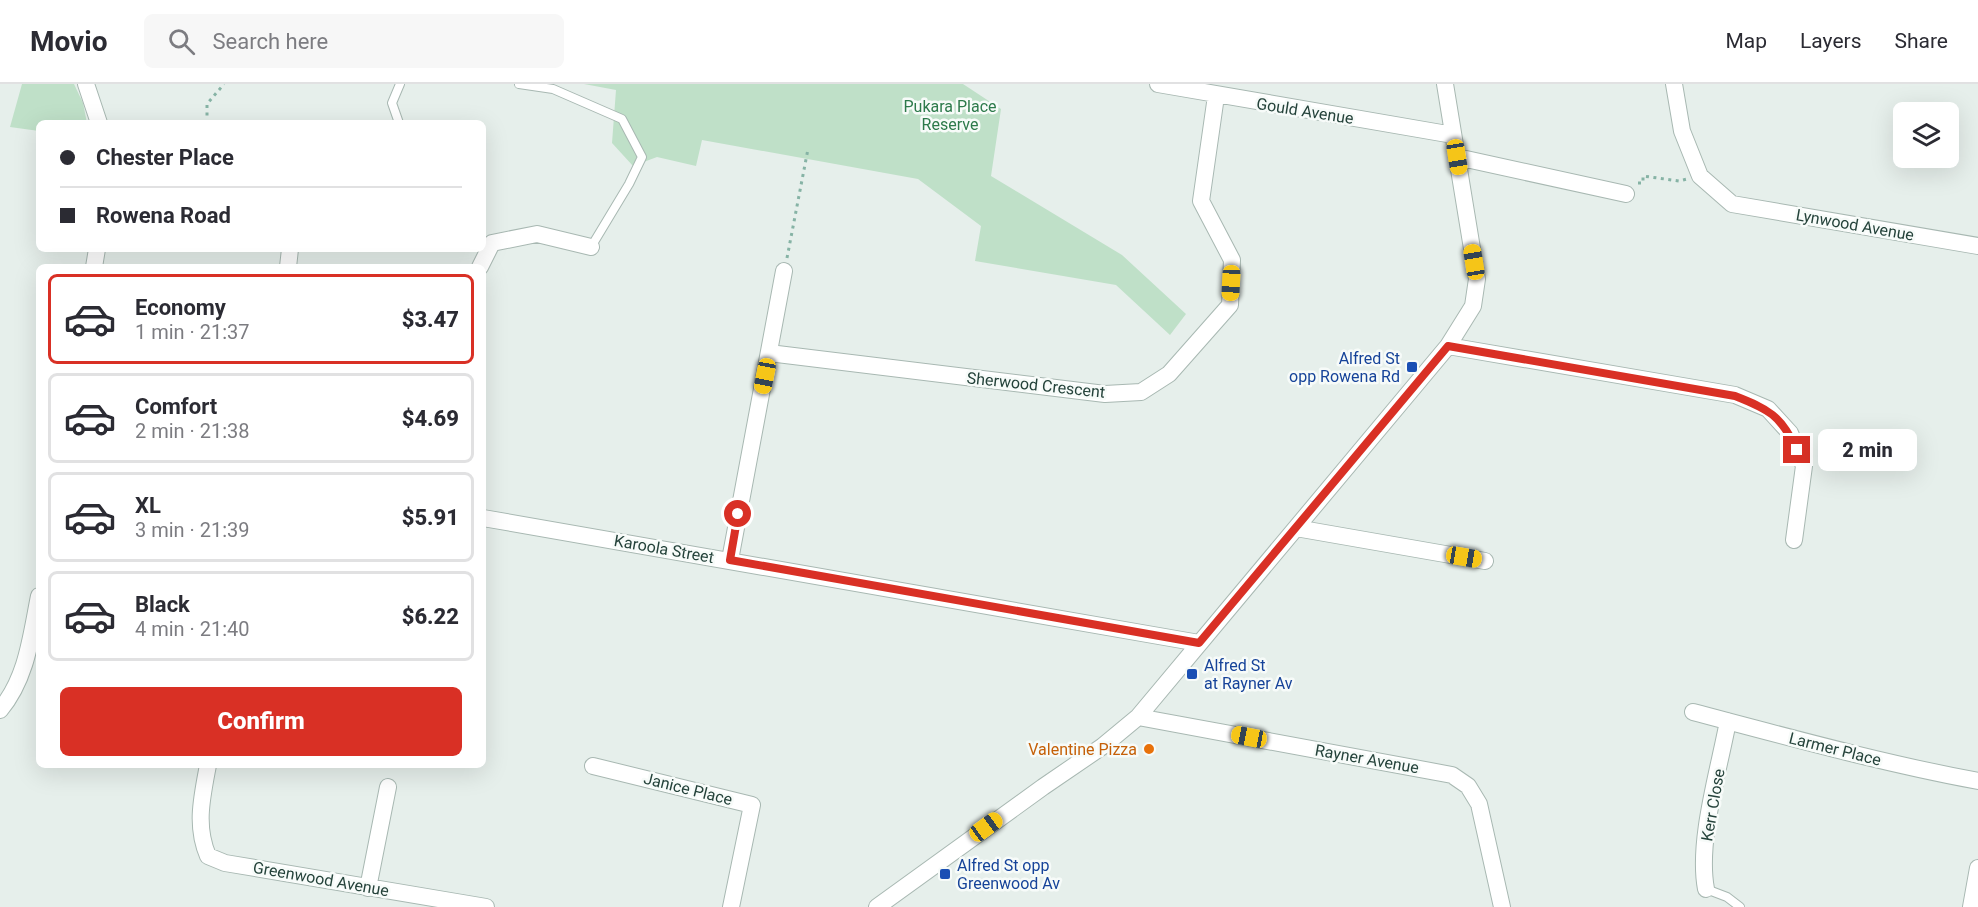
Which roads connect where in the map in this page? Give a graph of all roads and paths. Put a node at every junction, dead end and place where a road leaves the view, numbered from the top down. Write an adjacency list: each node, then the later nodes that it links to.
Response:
1 (86, 84): 9 (street)
2 (224, 84): 10 (path)
3 (400, 84): 11 (lane)
4 (519, 84): 18 (lane)
5 (1158, 84): 8 (street, Gould Avenue)
6 (1445, 84): 12 (street)
7 (1674, 84): 15 (street)
8 (1216, 96): 12 (street, Gould Avenue); 22 (street, Sherwood Crescent)
9 (98, 120)
10 (207, 120)
11 (398, 120)
12 (1453, 135): 14 (street)
13 (808, 149): 20 (path)
14 (1457, 157): 16 (street); 21 (street)
15 (1700, 176): 16 (path); 17 (street, Lynwood Avenue)
16 (1626, 194)
17 (1978, 246)
18 (591, 248): 19 (street)
19 (486, 250)
20 (784, 272): 22 (street)
21 (1448, 346): 24 (street); 25 (street)
22 (769, 353): 26 (street)
23 (486, 519): 26 (street, Karoola Street)
24 (1296, 528): 27 (street); 29 (street)
25 (1794, 540)
26 (730, 560): 29 (street, Karoola Street)
27 (1485, 561)
28 (36, 612): 30 (street)
29 (1199, 643): 32 (street)
30 (0, 710)
31 (1693, 712): 33 (street, Larmer Place)
32 (1138, 717): 44 (street); 45 (street, Rayner Avenue)
33 (1728, 721): 36 (street, Larmer Place); 40 (street, Kerr Close)
34 (593, 766): 43 (street, Janice Place)
35 (207, 768): 39 (street, Greenwood Avenue)
36 (1978, 781)
37 (388, 787): 39 (street)
38 (1978, 872): 47 (street)
39 (368, 888): 41 (street, Greenwood Avenue)
40 (1706, 889): 46 (lane)
41 (388, 899): 42 (street, Greenwood Avenue)
42 (486, 907)
43 (731, 907)
44 (877, 907)
45 (1502, 907)
46 (1740, 907)
47 (1971, 907)

